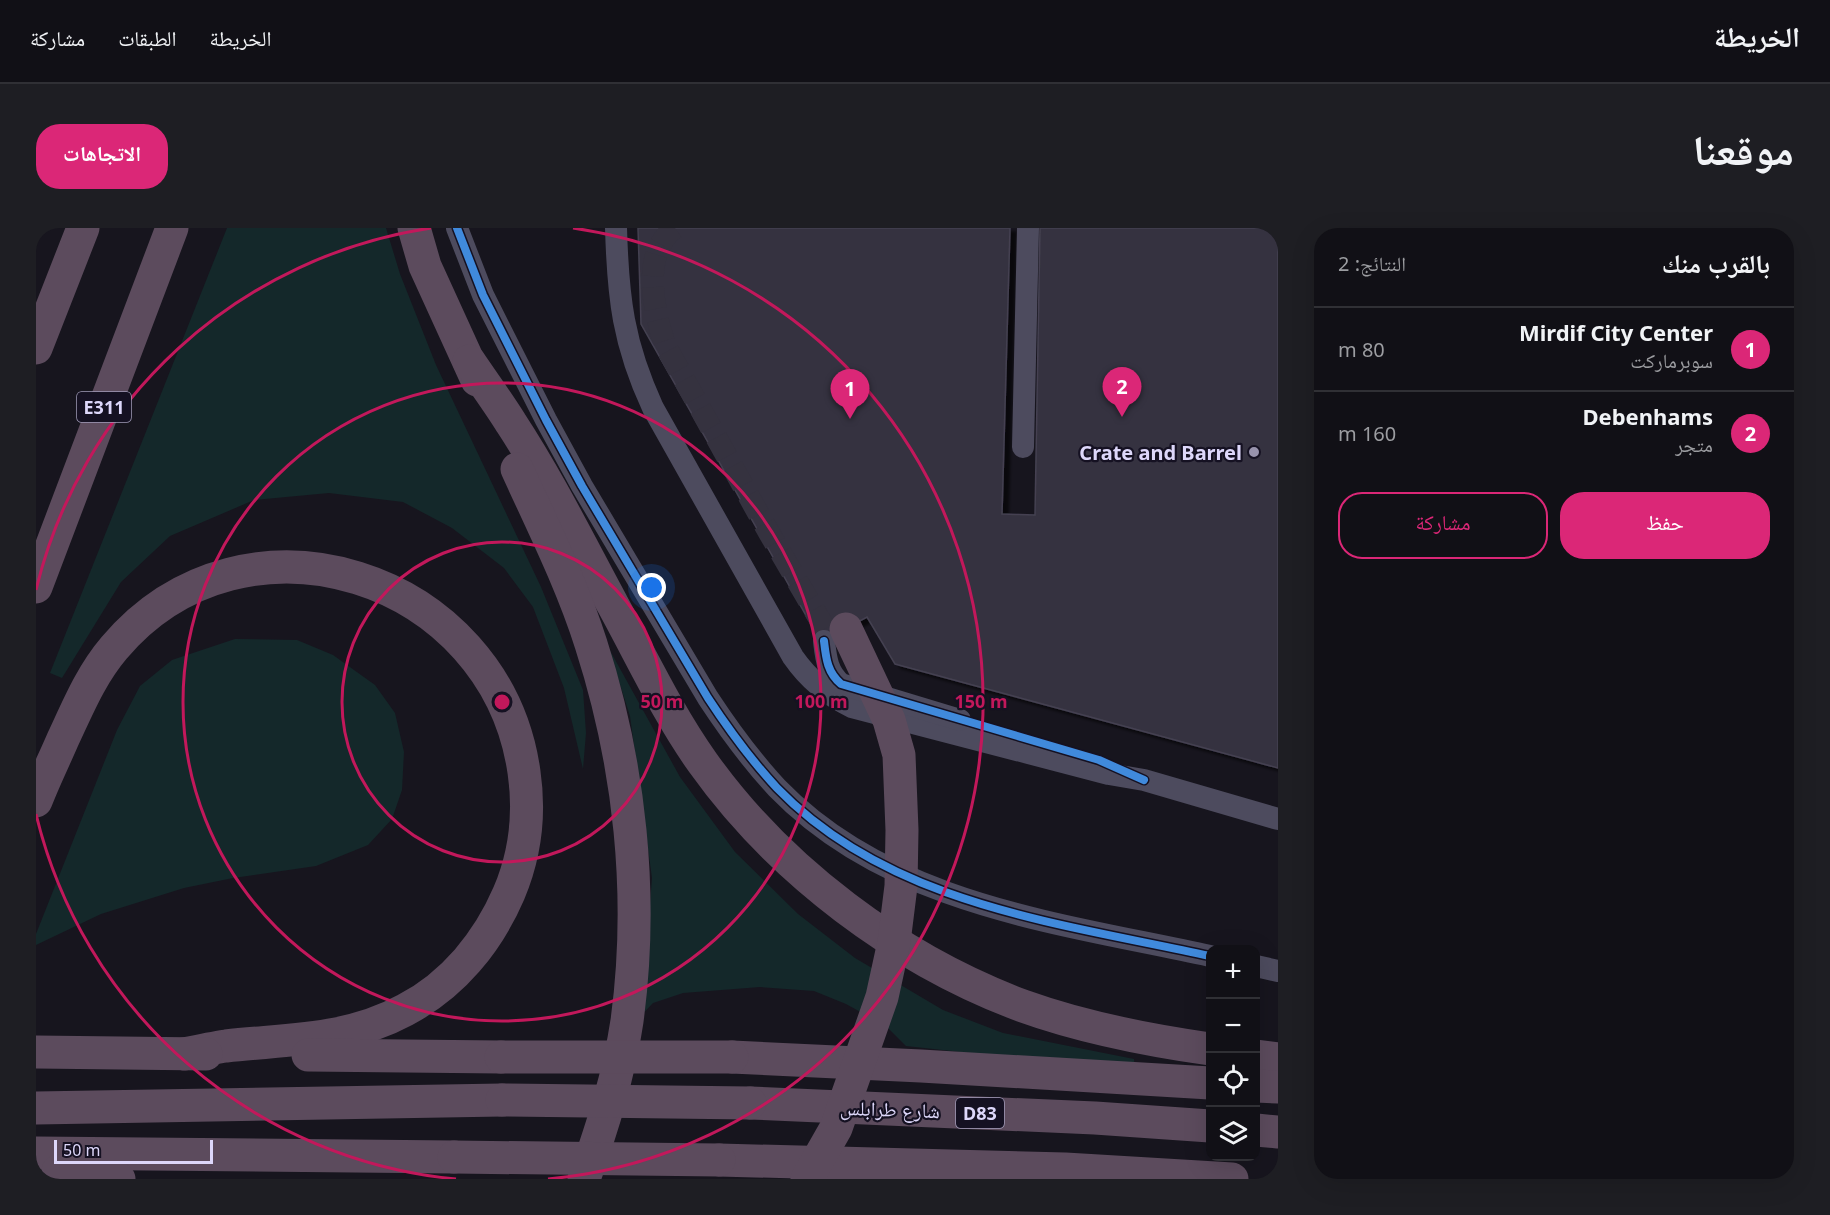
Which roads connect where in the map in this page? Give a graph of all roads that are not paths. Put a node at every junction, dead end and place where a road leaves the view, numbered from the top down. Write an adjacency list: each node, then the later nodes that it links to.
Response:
1 (83, 228): 7 (highway)
2 (172, 228): 10 (highway, E311)
3 (414, 228): 8 (highway)
4 (457, 228): 17 (street)
5 (616, 228): 12 (street)
6 (1029, 228): 9 (street)
7 (36, 348)
8 (469, 361): 20 (highway); 35 (highway)
9 (1023, 447)
10 (36, 587)
11 (840, 632): 12 (street); 36 (highway, bridge)
12 (1144, 780): 14 (street)
13 (36, 801): 22 (highway)
14 (1237, 806): 15 (street); 16 (street)
15 (1278, 810)
16 (1278, 819)
17 (1206, 955)
18 (1260, 967): 19 (street)
19 (1278, 971)
20 (1206, 1048)
21 (36, 1052): 22 (highway)
22 (184, 1054): 25 (highway, bridge)
23 (1260, 1057): 24 (highway)
24 (1278, 1059)
25 (1206, 1083)
26 (1260, 1086): 27 (highway)
27 (1278, 1087)
28 (36, 1108): 29 (highway, شارع طرابلس / D83, bridge)
29 (1206, 1126)
30 (1260, 1130): 31 (highway)
31 (1278, 1132)
32 (36, 1153): 37 (highway, bridge)
33 (36, 1166): 34 (highway)
34 (119, 1179)
35 (584, 1179)
36 (807, 1179)
37 (1232, 1179)

